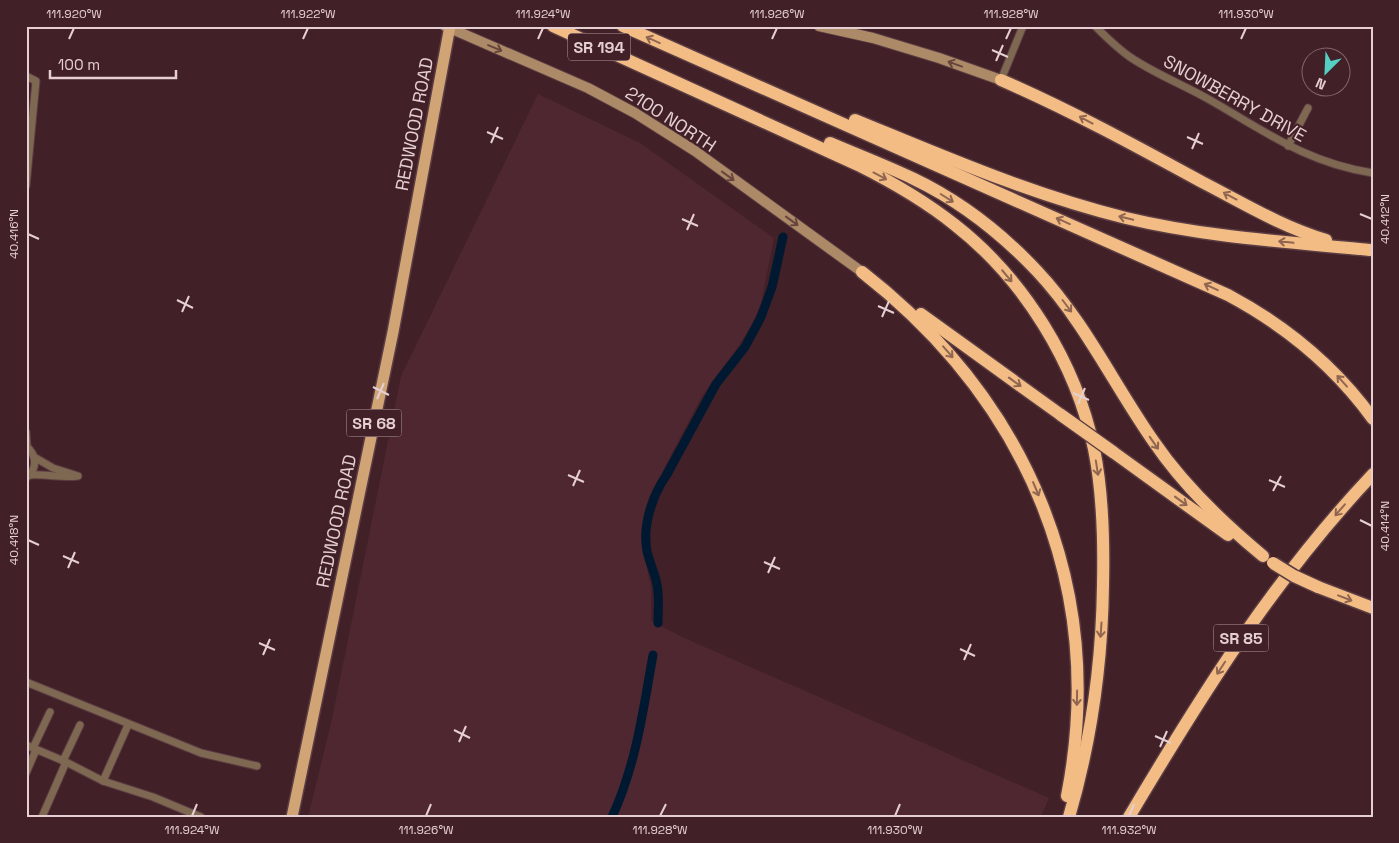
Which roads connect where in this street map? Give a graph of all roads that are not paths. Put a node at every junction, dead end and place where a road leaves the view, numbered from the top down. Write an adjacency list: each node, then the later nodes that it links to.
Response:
1 (553, 26): 8 (highway, SR 194)
2 (623, 26): 7 (highway, SR 194, one-way to 2)
3 (819, 26): 10 (main road, one-way to 3)
4 (1023, 26): 10 (street)
5 (448, 27): 16 (main road, 2100 NORTH, one-way to 16); 36 (main road, REDWOOD ROAD / SR 68)
6 (1097, 27): 12 (street, SNOWBERRY DRIVE)
7 (683, 53): 15 (highway, one-way to 7); 17 (highway, one-way to 7)
8 (645, 67): 23 (highway, one-way to 23); 38 (highway, one-way to 38)
9 (26, 76): 14 (street)
10 (1000, 80): 15 (highway, one-way to 10)
11 (1308, 108): 12 (street)
12 (1288, 146): 13 (street, SNOWBERRY DRIVE)
13 (1373, 173)
14 (26, 186)
15 (1371, 250)
16 (862, 272): 23 (highway, one-way to 23, bridge); 37 (highway, one-way to 37)
17 (1373, 419)
18 (26, 432): 19 (street)
19 (27, 446): 20 (street)
20 (34, 457): 22 (street); 22 (street)
21 (1373, 474): 39 (highway, SR 85, one-way to 39)
22 (28, 476)
23 (1268, 559): 24 (highway, one-way to 24, bridge)
24 (1373, 608)
25 (26, 682): 28 (street)
26 (50, 712): 29 (street)
27 (80, 725): 30 (street)
28 (128, 725): 31 (street); 33 (street)
29 (32, 748): 30 (street); 32 (street)
30 (64, 762): 33 (street); 34 (street)
31 (257, 766)
32 (26, 773)
33 (103, 781): 35 (street)
34 (42, 817)
35 (201, 817)
36 (292, 817)
37 (1063, 817)
38 (1069, 817)
39 (1129, 817)

